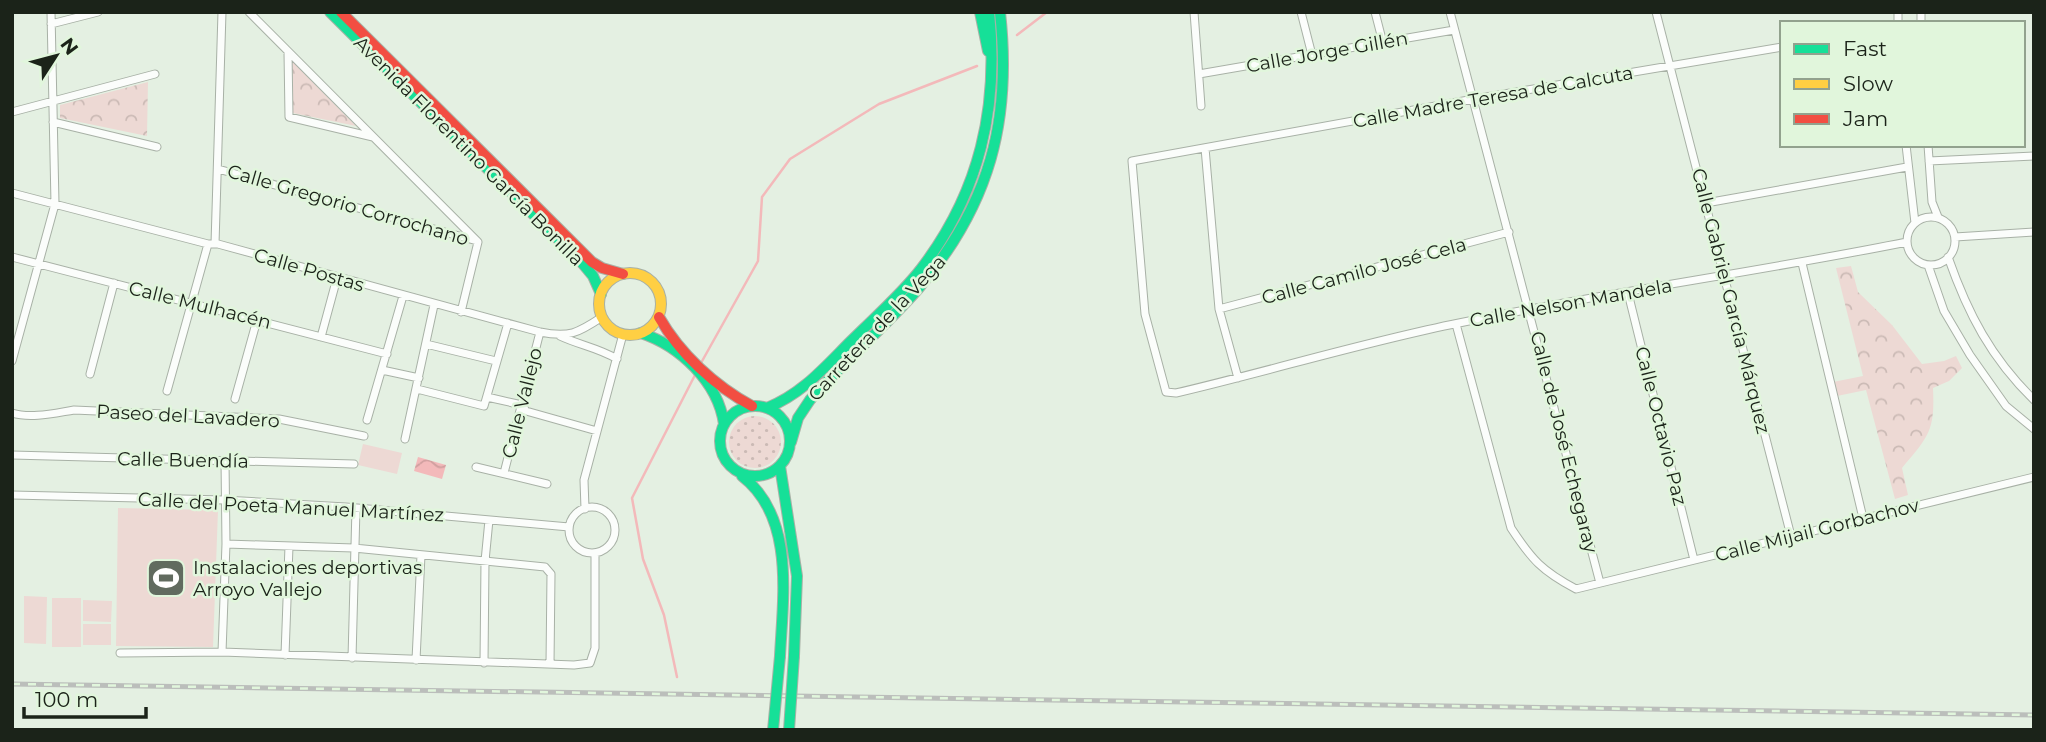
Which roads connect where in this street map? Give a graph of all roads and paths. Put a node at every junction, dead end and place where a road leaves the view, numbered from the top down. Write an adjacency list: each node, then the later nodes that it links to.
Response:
1 (51, 12): 16 (street)
2 (97, 12): 16 (street)
3 (222, 12): 40 (street)
4 (249, 12): 20 (street)
5 (330, 12): 62 (main road, Avenida Florentino García Bonilla)
6 (341, 12): 57 (main road, Avenida Florentino García Bonilla)
7 (980, 12): 25 (main road)
8 (989, 12): 25 (main road, Carretera de la Vega)
9 (1000, 12): 28 (main road, Carretera de la Vega)
10 (1008, 12): 28 (main road)
11 (1194, 12): 24 (street)
12 (1301, 12): 21 (street)
13 (1375, 12): 18 (street)
14 (1450, 12): 17 (street, Calle de José Echegaray)
15 (1656, 12): 22 (street, Calle Gabriel García Márquez)
16 (51, 24): 27 (street)
17 (1454, 30): 18 (street, Calle Jorge Gillén); 26 (street, Calle de José Echegaray)
18 (1383, 43): 21 (street, Calle Jorge Gillén)
19 (1780, 47): 22 (street, Calle Madre Teresa de Calcuta)
20 (288, 52): 32 (street); 32 (street)
21 (1312, 55): 24 (street, Calle Jorge Gillén)
22 (1670, 66): 26 (street, Calle Madre Teresa de Calcuta); 42 (street, Calle Gabriel García Márquez)
23 (155, 74): 27 (street)
24 (1199, 74): 29 (street)
25 (992, 76): 95 (main road, Carretera de la Vega)
26 (1474, 99): 36 (street, Calle Madre Teresa de Calcuta); 46 (street, Calle de José Echegaray)
27 (53, 101): 30 (street); 31 (street)
28 (1004, 101): 103 (main road, Carretera de la Vega)
29 (1201, 106)
30 (12, 112)
31 (53, 122): 33 (street); 43 (street)
32 (374, 137): 49 (street)
33 (157, 147)
34 (1906, 147): 39 (street)
35 (1928, 147): 38 (street)
36 (1205, 148): 66 (street); 87 (street, Calle Madre Teresa de Calcuta)
37 (2034, 156): 38 (street)
38 (1929, 161): 44 (street)
39 (1907, 167): 42 (street); 45 (street)
40 (218, 169): 49 (street, Calle Gregorio Corrochano); 51 (street)
41 (12, 193): 43 (street, Calle Postas)
42 (1706, 203): 58 (street, Calle Gabriel García Márquez)
43 (55, 204): 51 (street, Calle Postas); 55 (street)
44 (1938, 218): 45 (street); 48 (street)
45 (1914, 223): 50 (street)
46 (1509, 232): 66 (street, Calle Camilo José Cela); 67 (street, Calle de José Echegaray)
47 (2034, 232): 48 (street)
48 (1955, 237): 53 (street)
49 (478, 242): 68 (street)
50 (1907, 242): 54 (street, Calle Nelson Mandela); 56 (street)
51 (212, 244): 59 (street, Calle Postas); 64 (street)
52 (12, 257): 55 (street, Calle Mulhacén)
53 (1948, 257): 56 (street); 92 (street)
54 (1802, 263): 58 (street, Calle Nelson Mandela); 117 (street)
55 (38, 264): 60 (street, Calle Mulhacén); 82 (street)
56 (1928, 265): 99 (street)
57 (623, 274): 62 (main road); 70 (main road)
58 (1724, 277): 61 (street, Calle Nelson Mandela); 120 (street, Calle Gabriel García Márquez)
59 (337, 278): 63 (street, Calle Postas); 78 (street)
60 (114, 283): 64 (street, Calle Mulhacén); 85 (street)
61 (1628, 293): 67 (street, Calle Nelson Mandela); 126 (street, Calle Octavio Paz)
62 (601, 294): 69 (main road)
63 (403, 296): 65 (street, Calle Postas); 80 (street)
64 (192, 303): 71 (street, Calle Mulhacén); 89 (street)
65 (434, 305): 68 (street, Calle Postas); 79 (street)
66 (1219, 309): 87 (street)
67 (1529, 309): 73 (street, Calle Nelson Mandela); 128 (street, Calle de José Echegaray)
68 (461, 312): 72 (street, Calle Postas)
69 (602, 317): 76 (main road); 77 (street)
70 (659, 317): 75 (main road); 94 (main road)
71 (257, 320): 78 (street, Calle Mulhacén); 91 (street)
72 (508, 323): 74 (street, Calle Postas); 83 (street)
73 (1456, 324): 87 (street, Calle Nelson Mandela); 128 (street, Calle Mijail Gorbachov)
74 (540, 332): 77 (street, Calle Postas); 93 (street, Calle Vallejo)
75 (640, 333): 76 (main road); 98 (main road)
76 (623, 334): 81 (street)
77 (559, 336): 81 (street, Calle Postas)
78 (321, 337): 80 (street, Calle Mulhacén)
79 (426, 344): 83 (street); 86 (street)
80 (387, 354): 84 (street)
81 (617, 359): 100 (street)
82 (12, 361)
83 (496, 361): 90 (street)
84 (382, 370): 86 (street); 97 (street)
85 (90, 374)
86 (419, 378): 88 (street)
87 (1238, 378)
88 (417, 389): 90 (street); 102 (street)
89 (167, 391)
90 (487, 397): 93 (street)
91 (235, 399)
92 (2034, 400)
93 (522, 405): 100 (street); 110 (street, Calle Vallejo)
94 (752, 406): 95 (main road); 98 (main road)
95 (767, 408): 103 (main road)
96 (12, 412): 101 (street, Paseo del Lavadero)
97 (367, 421)
98 (724, 424): 109 (main road)
99 (2034, 429)
100 (597, 431): 116 (street)
101 (364, 436)
102 (405, 439)
103 (790, 442): 107 (main road)
104 (12, 455): 105 (street, Calle Buendía)
105 (225, 460): 106 (street, Calle Buendía); 114 (street)
106 (354, 464)
107 (780, 466): 109 (main road); 137 (main road, bridge)
108 (476, 467): 110 (street)
109 (736, 471): 136 (main road, bridge)
110 (504, 473): 112 (street)
111 (2034, 477): 117 (street, Calle Mijail Gorbachov)
112 (547, 484)
113 (12, 495): 114 (street, Calle del Poeta Manuel Martínez)
114 (224, 500): 115 (street, Calle del Poeta Manuel Martínez); 121 (street)
115 (356, 508): 118 (street, Calle del Poeta Manuel Martínez); 123 (street)
116 (585, 509): 119 (street); 124 (street)
117 (1863, 518): 120 (street, Calle Mijail Gorbachov)
118 (489, 520): 119 (street, Calle del Poeta Manuel Martínez); 127 (street)
119 (569, 527): 124 (street)
120 (1791, 536): 126 (street, Calle Mijail Gorbachov)
121 (226, 544): 122 (street); 129 (street)
122 (289, 546): 123 (street); 131 (street)
123 (354, 548): 125 (street); 132 (street)
124 (595, 553): 135 (street)
125 (421, 555): 127 (street); 133 (street)
126 (1694, 560): 128 (street, Calle Mijail Gorbachov)
127 (485, 561): 134 (street); 135 (street)
128 (1600, 583)
129 (222, 652): 130 (street); 131 (street)
130 (120, 653)
131 (285, 655): 132 (street)
132 (352, 658): 133 (street)
133 (416, 660): 134 (street)
134 (484, 663): 135 (street)
135 (551, 664)
136 (773, 730)
137 (789, 730)

